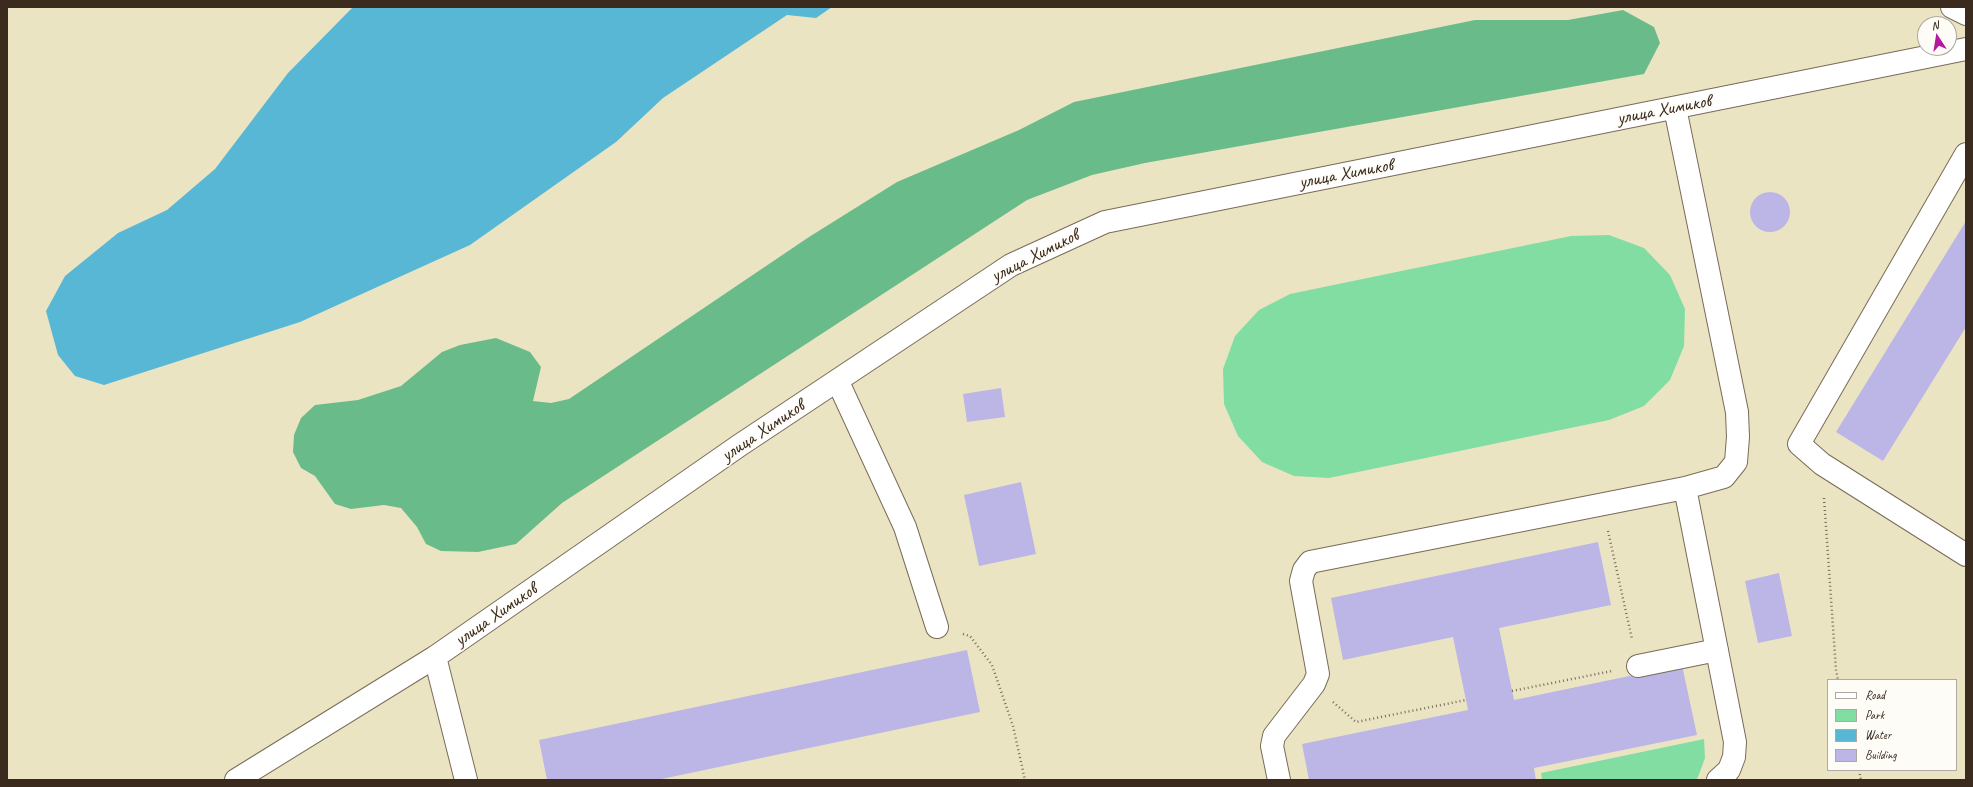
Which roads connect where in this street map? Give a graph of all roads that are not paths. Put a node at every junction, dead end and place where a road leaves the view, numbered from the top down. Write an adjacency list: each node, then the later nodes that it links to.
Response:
1 (1952, 7): 2 (street)
2 (1966, 14)
3 (1966, 49): 4 (street, улица Химиков)
4 (1675, 108): 6 (street, улица Химиков); 7 (street)
5 (1966, 154): 8 (street)
6 (838, 382): 9 (street); 11 (street, улица Химиков)
7 (1685, 488): 10 (street); 15 (street)
8 (1965, 553)
9 (937, 628)
10 (1717, 650): 12 (street); 16 (street)
11 (435, 657): 13 (street, улица Химиков); 14 (street)
12 (1638, 666)
13 (236, 780)
14 (466, 780)
15 (1279, 780)
16 (1718, 780)

